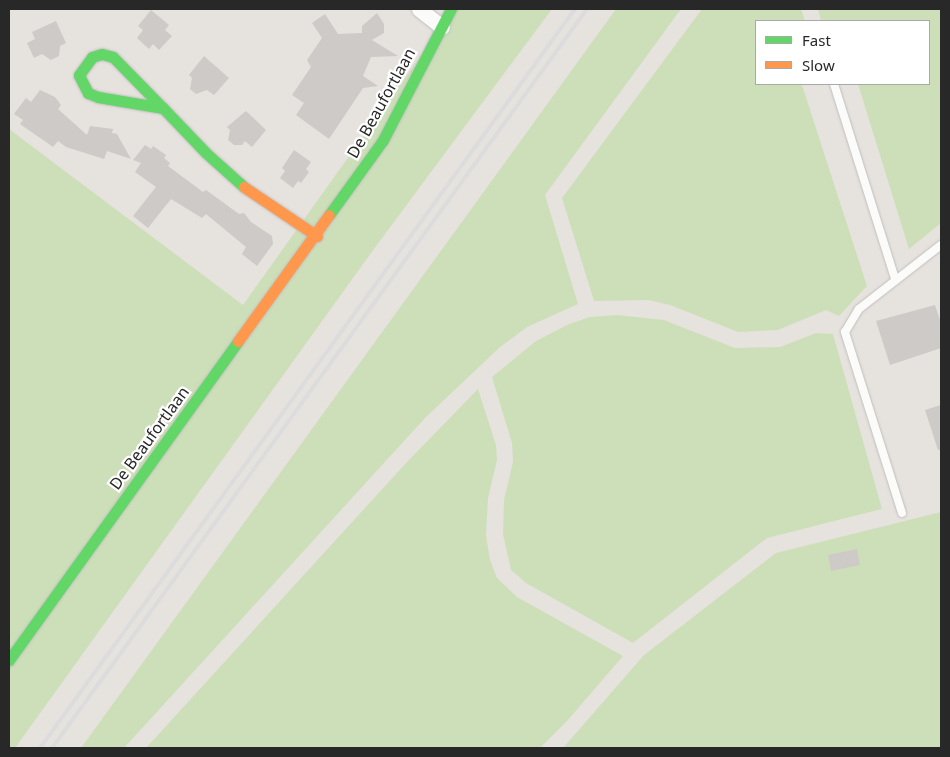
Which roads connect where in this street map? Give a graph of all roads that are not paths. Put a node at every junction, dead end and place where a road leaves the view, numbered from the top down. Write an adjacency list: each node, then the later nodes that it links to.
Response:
1 (419, 9): 3 (street)
2 (451, 9): 3 (street, De Beaufortlaan)
3 (442, 27): 6 (street, De Beaufortlaan)
4 (834, 85): 8 (lane)
5 (163, 108): 5 (street); 6 (street)
6 (317, 236): 10 (street, De Beaufortlaan)
7 (941, 245): 8 (lane)
8 (895, 279): 9 (lane)
9 (902, 513)
10 (9, 660)

